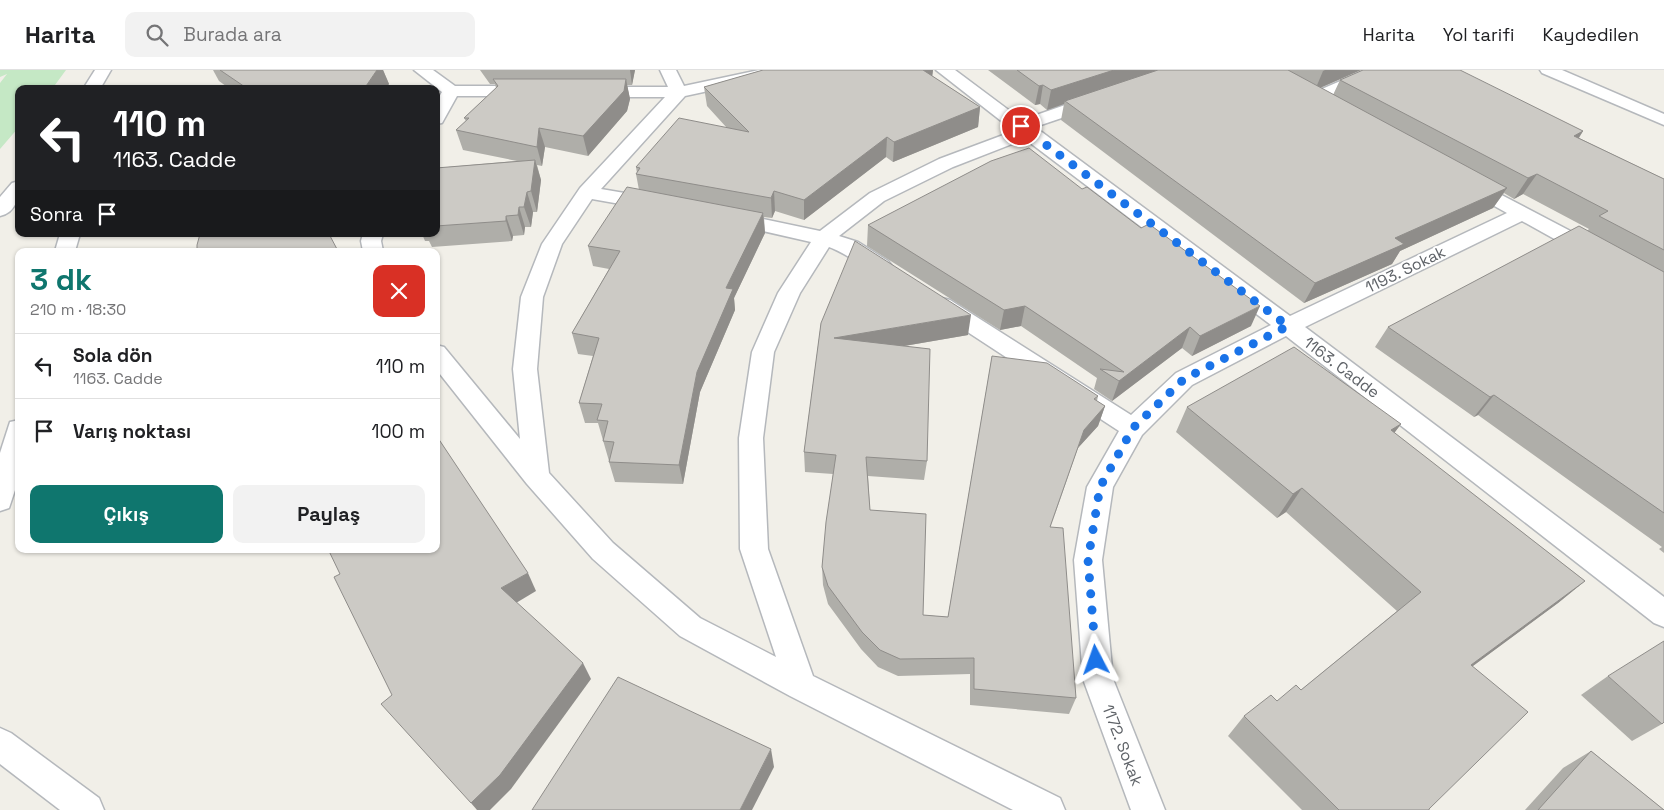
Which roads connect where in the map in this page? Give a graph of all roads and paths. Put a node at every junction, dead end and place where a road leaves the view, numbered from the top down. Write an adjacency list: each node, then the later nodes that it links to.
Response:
1 (103, 70): 8 (street)
2 (422, 70): 9 (street)
3 (668, 70): 12 (street)
4 (783, 70): 12 (street)
5 (944, 70): 17 (street, 1163. Cadde)
6 (1380, 70): 14 (street)
7 (1548, 70): 16 (street)
8 (94, 85)
9 (451, 91): 10 (street); 15 (street)
10 (540, 91)
11 (580, 92): 12 (street)
12 (679, 92): 20 (street)
13 (1114, 95): 17 (street)
14 (1331, 109)
15 (440, 112)
16 (1664, 120)
17 (1025, 128): 25 (street); 29 (street, 1163. Cadde)
18 (1453, 175): 23 (street)
19 (15, 192): 22 (street)
20 (587, 192): 21 (street); 33 (street)
21 (674, 208)
22 (0, 210)
23 (1522, 213): 26 (street); 29 (street, 1193. Sokak)
24 (713, 214): 25 (street)
25 (824, 238): 27 (street); 36 (street)
26 (1606, 259)
27 (901, 279)
28 (926, 294): 31 (street)
29 (1288, 326): 31 (street, 1172. Sokak); 35 (street, 1163. Cadde)
30 (440, 359): 33 (street)
31 (1133, 428): 40 (street, 1172. Sokak)
32 (15, 444): 34 (street)
33 (536, 477): 36 (street)
34 (0, 500)
35 (1664, 614)
36 (801, 686): 39 (street)
37 (0, 744): 38 (street)
38 (87, 810)
39 (1048, 810)
40 (1148, 810)

